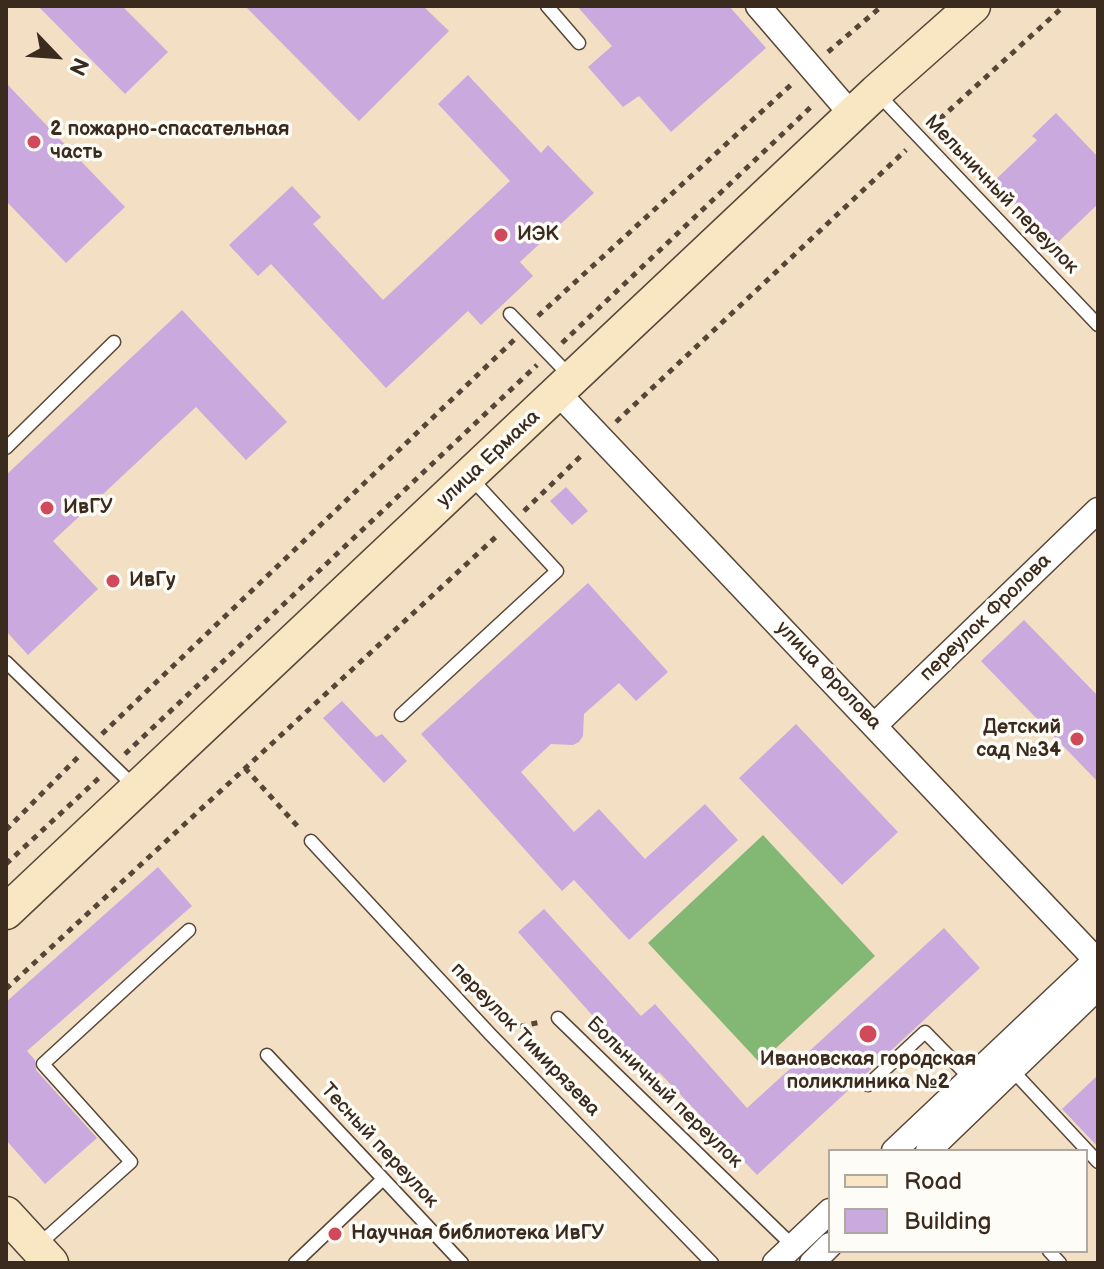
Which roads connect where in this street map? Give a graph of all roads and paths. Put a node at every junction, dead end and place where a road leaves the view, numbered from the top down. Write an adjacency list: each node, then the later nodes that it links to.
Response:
1 (547, 6): 6 (lane)
2 (758, 6): 7 (street)
3 (882, 6): 7 (path)
4 (973, 6): 9 (main road, улица Ермака)
5 (1064, 6): 10 (path)
6 (579, 43)
7 (811, 67): 8 (street); 13 (path)
8 (830, 89): 9 (street); 15 (path)
9 (864, 104): 10 (lane, Мельничный переулок); 16 (main road, улица Ермака)
10 (919, 138): 12 (lane, Мельничный переулок); 17 (path)
11 (510, 314): 13 (lane)
12 (1098, 325)
13 (525, 329): 15 (lane); 25 (path)
14 (114, 342): 18 (lane)
15 (549, 354): 16 (lane); 26 (path)
16 (566, 387): 17 (street, улица Фролова); 19 (main road, улица Ермака)
17 (601, 438): 21 (path); 24 (street, улица Фролова)
18 (6, 448)
19 (470, 477): 21 (lane); 28 (main road, улица Ермака)
20 (1098, 510): 24 (street, переулок Фролова)
21 (514, 521): 23 (lane); 27 (path)
22 (6, 662): 25 (lane)
23 (401, 715)
24 (875, 725): 34 (street, улица Фролова)
25 (91, 744): 26 (lane); 29 (path)
26 (113, 765): 28 (lane); 31 (path)
27 (245, 768): 30 (path); 36 (path)
28 (138, 790): 32 (main road, улица Ермака)
29 (6, 830)
30 (311, 841): 38 (lane, переулок Тимирязева)
31 (6, 864)
32 (6, 912)
33 (189, 930): 50 (lane)
34 (1097, 960): 41 (street)
35 (1098, 987): 40 (street)
36 (6, 989)
37 (558, 1018): 38 (path, Больничный переулок); 51 (lane, Больничный переулок)
38 (490, 1034): 54 (lane, переулок Тимирязева)
39 (267, 1055): 46 (lane, Тесный переулок)
40 (1013, 1071): 43 (street); 45 (lane)
41 (971, 1079): 42 (lane); 44 (street)
42 (868, 1085)
43 (941, 1147)
44 (896, 1149)
45 (1086, 1149)
46 (382, 1180): 52 (lane); 53 (lane, Тесный переулок)
47 (6, 1214): 50 (main road)
48 (828, 1214): 51 (street)
49 (828, 1246): 51 (street)
50 (43, 1255)
51 (797, 1259)
52 (295, 1263)
53 (462, 1263)
54 (712, 1263)

